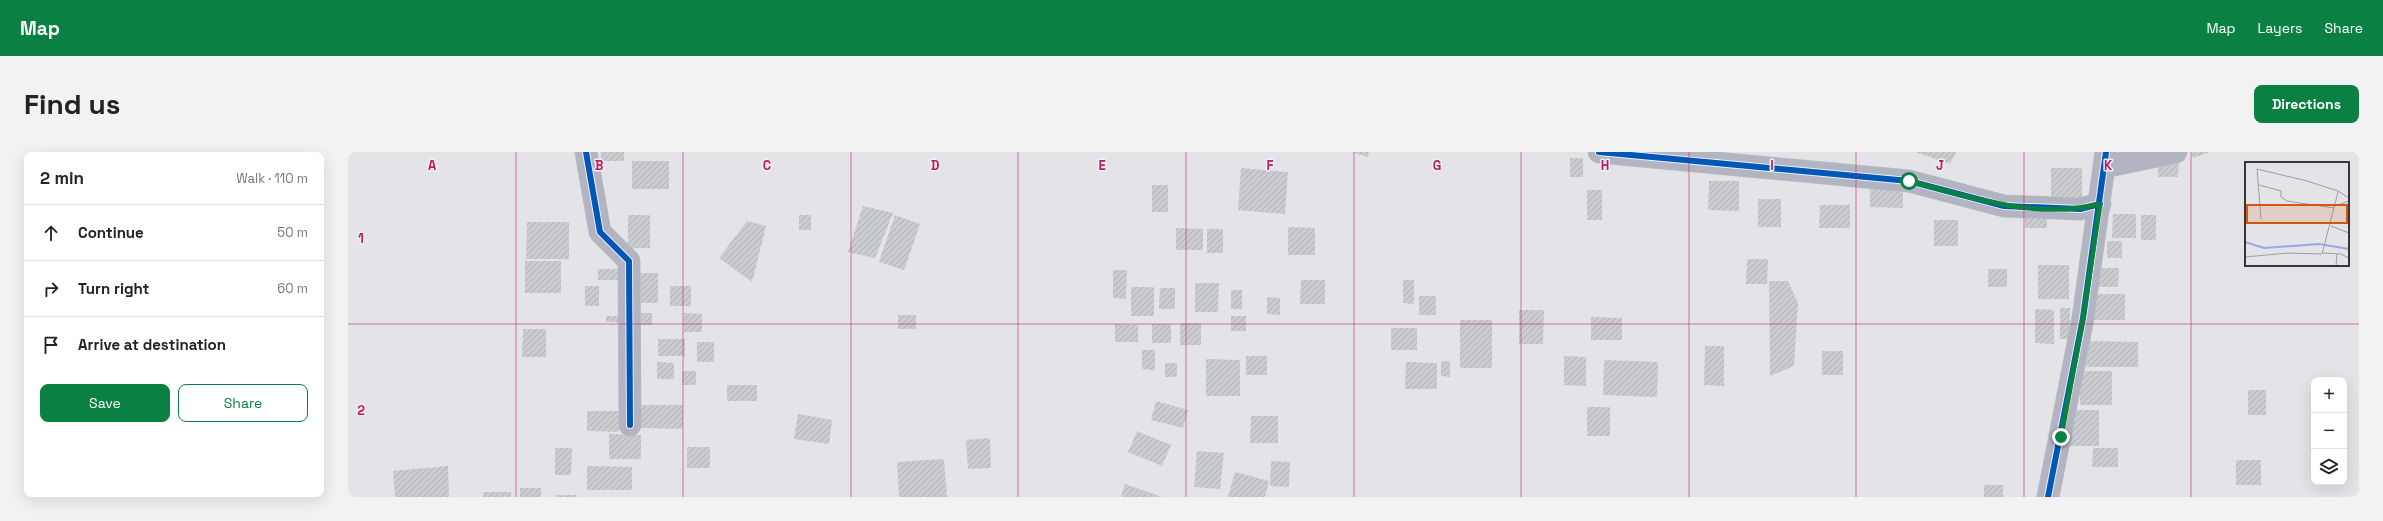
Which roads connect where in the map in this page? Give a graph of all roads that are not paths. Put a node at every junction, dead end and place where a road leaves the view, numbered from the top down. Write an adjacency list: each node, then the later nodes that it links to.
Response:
1 (586, 152): 6 (street)
2 (1600, 152): 5 (street)
3 (2176, 152): 4 (street)
4 (2105, 160): 5 (street)
5 (2100, 204): 7 (street)
6 (630, 425)
7 (2048, 497)

